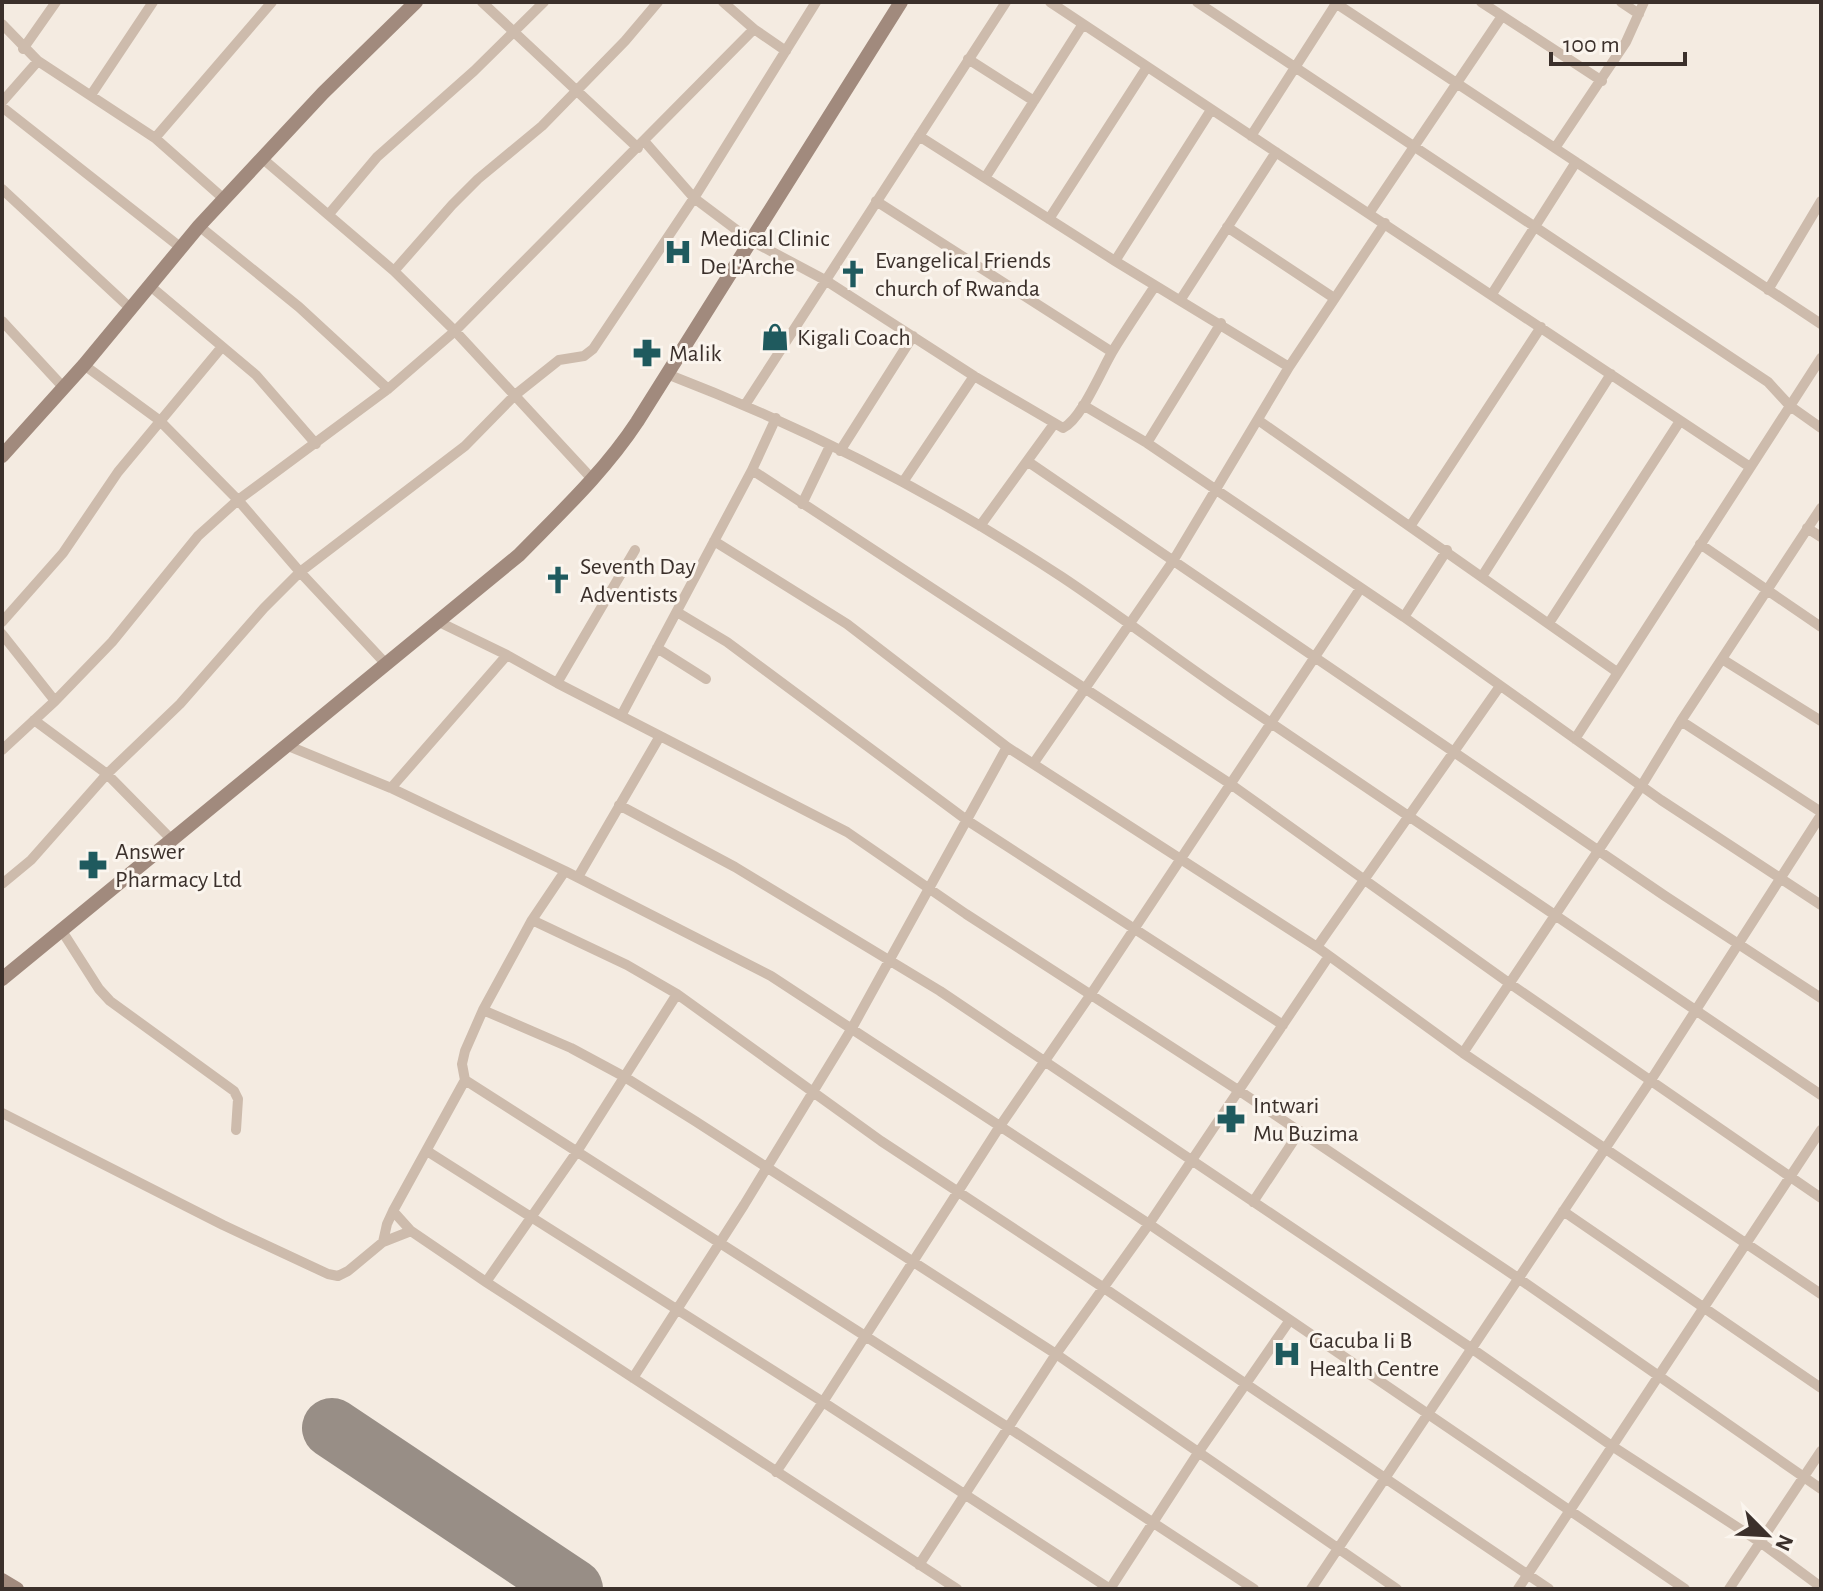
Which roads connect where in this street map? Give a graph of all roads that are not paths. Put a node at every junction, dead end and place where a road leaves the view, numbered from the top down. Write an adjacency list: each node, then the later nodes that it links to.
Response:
1 (56, 2): 25 (street)
2 (153, 2): 34 (street)
3 (272, 2): 40 (street)
4 (416, 2): 45 (street)
5 (482, 2): 24 (street)
6 (544, 2): 24 (street)
7 (658, 2): 33 (street)
8 (723, 2): 23 (street)
9 (816, 2): 26 (street)
10 (901, 2): 60 (street)
11 (1006, 2): 27 (street)
12 (1050, 2): 18 (street)
13 (1197, 2): 30 (street)
14 (1336, 2): 30 (street); 32 (street)
15 (1481, 2): 20 (street)
16 (1621, 2): 19 (street)
17 (1644, 2): 19 (street)
18 (1063, 5): 22 (street)
19 (1639, 14): 31 (street)
20 (1502, 16): 31 (street); 32 (street)
21 (2, 24): 25 (street)
22 (1083, 24): 29 (street); 35 (street)
23 (754, 29): 26 (street); 41 (street)
24 (514, 32): 33 (street); 54 (street)
25 (23, 49): 28 (street)
26 (786, 51): 49 (street)
27 (968, 59): 35 (street); 38 (street)
28 (38, 61): 34 (street); 36 (street)
29 (1147, 67): 37 (street); 55 (street)
30 (1294, 67): 39 (street); 42 (street)
31 (1602, 81): 43 (street)
32 (1458, 83): 42 (street); 43 (street)
33 (578, 90): 41 (street); 63 (street)
34 (91, 95): 40 (street)
35 (1034, 101): 47 (street)
36 (2, 104): 61 (street)
37 (1211, 110): 39 (street); 62 (street)
38 (919, 136): 47 (street); 51 (street)
39 (1251, 136): 44 (street)
40 (155, 138): 50 (street)
41 (641, 145): 49 (street); 76 (street)
42 (1414, 146): 53 (street); 57 (street)
43 (1555, 148): 46 (street)
44 (1276, 152): 53 (street); 59 (street)
45 (263, 159): 50 (street); 54 (street)
46 (1576, 162): 57 (street); 67 (street)
47 (985, 178): 55 (street)
48 (2, 189): 71 (street)
49 (694, 198): 60 (street); 88 (street)
50 (224, 199): 58 (street)
51 (876, 201): 64 (street); 79 (street)
52 (1821, 201): 67 (street)
53 (1370, 212): 56 (street)
54 (329, 214): 63 (street)
55 (1049, 219): 62 (street)
56 (1385, 223): 68 (street); 69 (street)
57 (1535, 225): 68 (street); 91 (street)
58 (199, 226): 61 (street); 87 (street)
59 (1227, 227): 69 (street); 70 (street)
60 (750, 240): 64 (street); 83 (street)
61 (180, 247): 65 (street)
62 (1115, 261): 66 (street)
63 (394, 271): 76 (street)
64 (825, 280): 77 (street); 89 (street)
65 (149, 285): 71 (street); 78 (street)
66 (1155, 286): 70 (street); 79 (street)
67 (1768, 290): 74 (street)
68 (1492, 294): 75 (street)
69 (1334, 298): 82 (street)
70 (1181, 299): 73 (street)
71 (130, 308): 81 (street)
72 (2, 321): 86 (street)
73 (1221, 323): 82 (street); 98 (street)
74 (1821, 324)
75 (1541, 327): 84 (street); 111 (street)
76 (455, 331): 87 (street); 88 (street)
77 (913, 336): 85 (street); 100 (street)
78 (221, 348): 93 (street); 99 (street)
79 (1112, 352): 90 (street)
80 (1821, 358): 91 (street)
81 (84, 365): 86 (street); 93 (street)
82 (1289, 367): 94 (street)
83 (667, 374): 89 (street); 105 (street)
84 (1611, 374): 95 (street); 121 (street)
85 (974, 376): 96 (street); 106 (street)
86 (64, 388): 101 (street)
87 (388, 389): 99 (street)
88 (515, 395): 105 (street); 120 (street)
89 (745, 405): 92 (street)
90 (1083, 405): 96 (street); 98 (street)
91 (1790, 406): 97 (street); 103 (street)
92 (776, 418): 100 (street); 104 (street)
93 (159, 420): 108 (street); 127 (street)
94 (1258, 420): 107 (street); 111 (street)
95 (1680, 421): 103 (street); 128 (street)
96 (1054, 424): 102 (street)
97 (1821, 428)
98 (1147, 443): 107 (street)
99 (316, 444): 108 (street)
100 (835, 449): 106 (street); 109 (street)
101 (2, 456)
102 (1027, 461): 112 (street); 119 (street)
103 (1750, 467): 116 (street)
104 (752, 470): 109 (street); 115 (street)
105 (593, 480): 126 (street)
106 (903, 482): 112 (street)
107 (1216, 491): 119 (street); 122 (street)
108 (238, 500): 120 (street); 142 (street)
109 (802, 504): 141 (street)
110 (1821, 508): 113 (street)
111 (1411, 525): 118 (street)
112 (980, 526): 129 (street)
113 (1807, 528): 114 (street); 123 (street)
114 (1821, 537)
115 (714, 541): 124 (street); 151 (street)
116 (1700, 544): 123 (street); 137 (street)
117 (635, 550): 139 (street)
118 (1447, 550): 121 (street); 125 (street)
119 (1173, 561): 129 (street); 134 (street)
120 (300, 572): 136 (street); 155 (street)
121 (1483, 575): 128 (street)
122 (1360, 589): 125 (street); 134 (street)
123 (1768, 589): 130 (street); 135 (street)
124 (677, 612): 132 (street); 162 (street)
125 (1404, 617): 140 (street)
126 (437, 621): 133 (street); 136 (street)
127 (2, 622)
128 (1549, 623): 137 (street)
129 (1129, 625): 141 (street); 147 (street)
130 (1821, 627)
131 (2, 634): 142 (street)
132 (657, 648): 138 (street); 143 (street)
133 (507, 655): 139 (street); 158 (street)
134 (1314, 657): 147 (street); 153 (street)
135 (1722, 659): 145 (street); 146 (street)
136 (386, 664): 150 (street)
137 (1617, 672): 149 (street)
138 (706, 679)
139 (557, 683): 143 (street)
140 (1500, 686): 149 (street); 153 (street)
141 (1085, 689): 154 (street); 156 (street)
142 (55, 701): 144 (street)
143 (621, 716): 148 (street)
144 (34, 720): 152 (street); 155 (street)
145 (1681, 721): 157 (street); 160 (street)
146 (1821, 721)
147 (1270, 722): 156 (street); 161 (street)
148 (660, 736): 159 (street); 171 (street)
149 (1575, 739): 157 (street)
150 (286, 745): 158 (street); 163 (street)
151 (1007, 747): 154 (street); 162 (street)
152 (2, 750)
153 (1454, 751): 161 (street); 164 (street)
154 (1033, 764): 165 (street)
155 (107, 774): 163 (street); 170 (street)
156 (1229, 783): 165 (street); 169 (street)
157 (1642, 785): 164 (street); 168 (street)
158 (391, 788): 166 (street)
159 (619, 805): 167 (street); 180 (street)
160 (1821, 814): 168 (street)
161 (1408, 816): 169 (street); 173 (street)
162 (968, 821): 171 (street); 175 (street)
163 (171, 839): 176 (street)
164 (1597, 850): 173 (street); 177 (street)
165 (1179, 859): 175 (street); 178 (street)
166 (565, 871): 167 (street); 174 (street)
167 (578, 877): 189 (street)
168 (1781, 879): 172 (street); 177 (street)
169 (1363, 881): 178 (street); 182 (street)
170 (2, 884)
171 (927, 888): 180 (street); 184 (street)
172 (1821, 905)
173 (1554, 914): 182 (street); 187 (street)
174 (532, 920): 183 (street); 186 (street)
175 (1134, 928): 184 (street); 188 (street)
176 (62, 931): 181 (street); 200 (street)
177 (1740, 945): 185 (street); 187 (street)
178 (1317, 947): 179 (street)
179 (1329, 956): 188 (street); 190 (street)
180 (890, 958): 189 (street); 191 (street)
181 (2, 979)
182 (1509, 983): 190 (street); 194 (street)
183 (677, 994): 192 (street); 196 (street)
184 (1091, 994): 191 (street); 195 (street)
185 (1821, 998)
186 (483, 1010): 192 (street); 193 (street)
187 (1696, 1010): 194 (street); 197 (street)
188 (1283, 1025): 195 (street)
189 (852, 1028): 196 (street); 199 (street)
190 (1463, 1053): 203 (street)
191 (1044, 1061): 199 (street); 206 (street)
192 (623, 1076): 205 (street); 207 (street)
193 (465, 1080): 204 (street); 205 (street)
194 (1651, 1080): 203 (street); 208 (street)
195 (1238, 1090): 202 (street); 206 (street)
196 (813, 1092): 207 (street); 209 (street)
197 (1821, 1095)
198 (2, 1113): 217 (street)
199 (1000, 1126): 209 (street); 215 (street)
200 (236, 1130)
201 (1821, 1130): 208 (street)
202 (1300, 1131): 211 (street); 221 (street)
203 (1605, 1149): 213 (street); 219 (street)
204 (427, 1151): 212 (street); 214 (street)
205 (576, 1153): 214 (street); 218 (street)
206 (1191, 1160): 211 (street); 215 (street)
207 (765, 1169): 218 (street); 220 (street)
208 (1791, 1177): 210 (street); 219 (street)
209 (957, 1192): 220 (street); 223 (street)
210 (1821, 1198)
211 (1253, 1202): 229 (street)
212 (393, 1211): 216 (street); 217 (street)
213 (1563, 1211): 221 (street); 225 (street)
214 (531, 1217): 222 (street); 226 (street)
215 (1149, 1224): 223 (street); 227 (street)
216 (411, 1231): 217 (street); 222 (street)
217 (383, 1242)
218 (720, 1242): 226 (street); 228 (street)
219 (1746, 1244): 224 (street); 225 (street)
220 (914, 1261): 228 (street); 230 (street)
221 (1518, 1278): 229 (street); 231 (street)
222 (486, 1282): 232 (street)
223 (1104, 1288): 230 (street); 233 (street)
224 (1821, 1294)
225 (1704, 1308): 231 (street); 234 (street)
226 (676, 1311): 232 (street); 235 (street)
227 (1290, 1320): 233 (street); 236 (street)
228 (864, 1336): 235 (street); 237 (street)
229 (1471, 1348): 236 (street); 238 (street)
230 (1056, 1354): 237 (street); 240 (street)
231 (1658, 1376): 238 (street); 242 (street)
232 (633, 1378): 241 (street)
233 (1245, 1385): 240 (street); 243 (street)
234 (1821, 1388)
235 (823, 1402): 241 (street); 245 (street)
236 (1429, 1414): 243 (street); 246 (street)
237 (1009, 1428): 245 (street); 247 (street)
238 (1612, 1446): 246 (street); 248 (street)
239 (1821, 1451): 242 (street)
240 (1198, 1453): 247 (street); 249 (street)
241 (776, 1472): 250 (street)
242 (1804, 1477): 244 (street); 248 (street)
243 (1385, 1478): 249 (street); 251 (street)
244 (1821, 1489)
245 (964, 1495): 250 (street); 256 (street)
246 (1571, 1511): 251 (street); 262 (street)
247 (1154, 1524): 256 (street); 257 (street)
248 (1760, 1542): 253 (street); 263 (street)
249 (1337, 1549): 258 (street); 259 (street)
250 (919, 1565): 255 (street)
251 (1527, 1574): 260 (street); 261 (street)
252 (2, 1580): 254 (street)
253 (1821, 1587)
254 (17, 1589)
255 (957, 1589)
256 (1110, 1589)
257 (1254, 1589)
258 (1311, 1589)
259 (1397, 1589)
260 (1518, 1589)
261 (1549, 1589)
262 (1685, 1589)
263 (1729, 1589)

